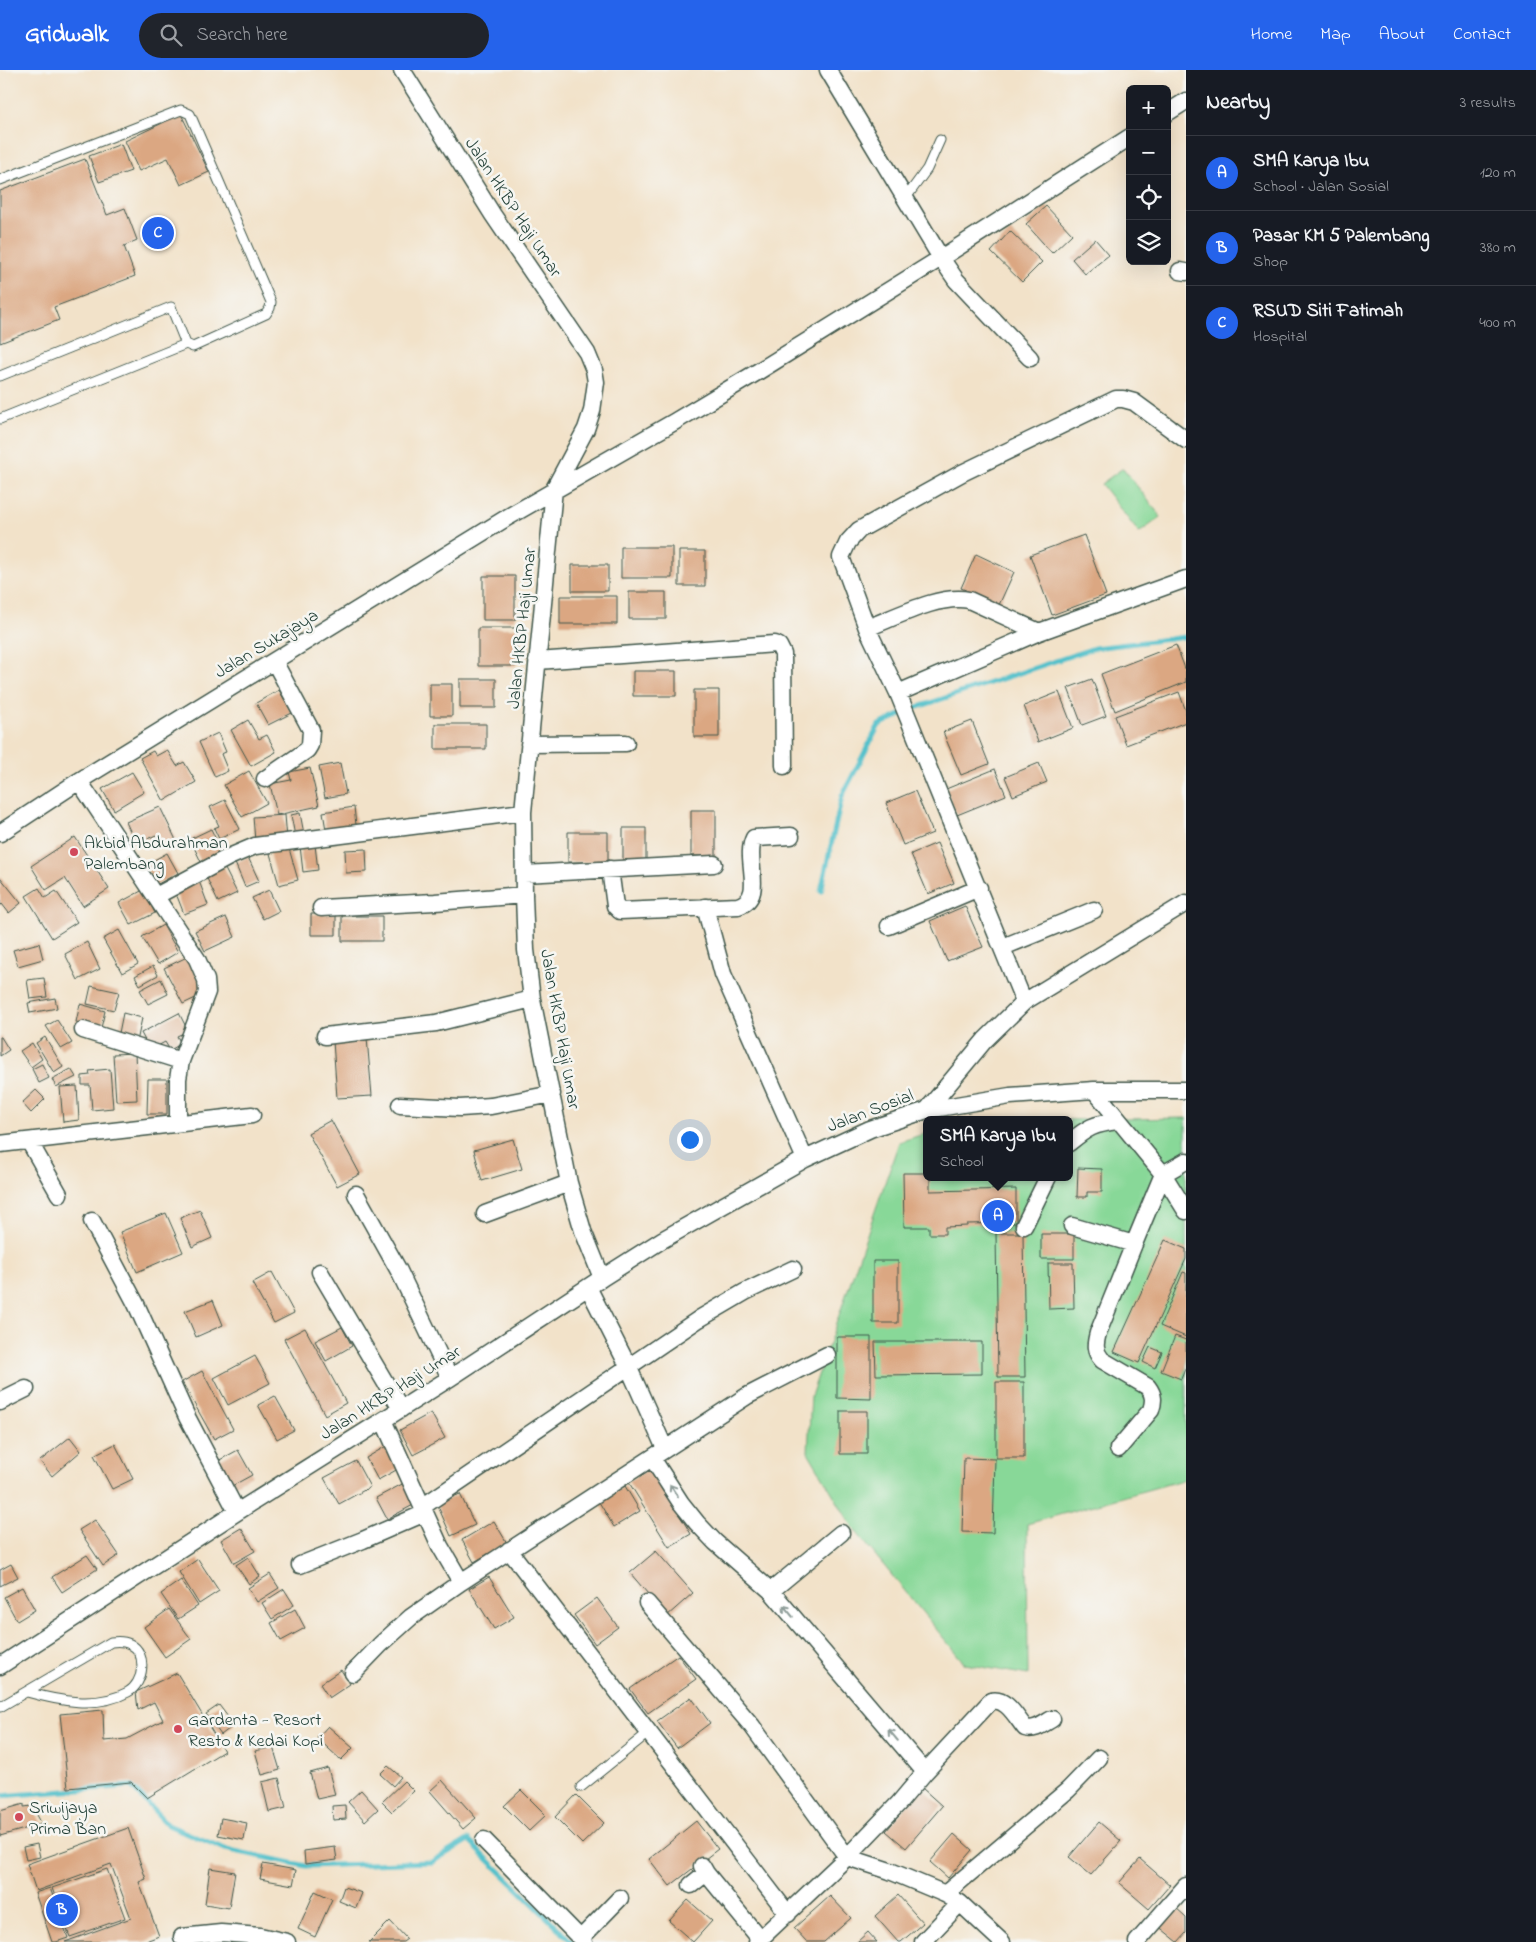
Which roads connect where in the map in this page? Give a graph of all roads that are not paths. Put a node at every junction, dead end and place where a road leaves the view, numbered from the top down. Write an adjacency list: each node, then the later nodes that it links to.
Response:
1 (402, 70): 15 (street, Jalan HKBP Haji Umar)
2 (828, 70): 8 (street)
3 (1186, 102): 4 (street)
4 (1171, 111)
5 (940, 140): 8 (lane)
6 (1126, 140): 9 (street, Jalan Sukajaya)
7 (0, 180): 10 (lane)
8 (905, 199): 9 (street)
9 (941, 258): 11 (street); 15 (street, Jalan Sukajaya)
10 (186, 344): 12 (lane); 13 (lane)
11 (1030, 358)
12 (0, 376)
13 (0, 419)
14 (1186, 440): 17 (street)
15 (554, 489): 19 (street, Jalan HKBP Haji Umar); 20 (street, Jalan Sukajaya)
16 (1186, 579): 18 (street)
17 (867, 628): 18 (street); 21 (street)
18 (1039, 632): 21 (street)
19 (537, 661): 23 (street, Jalan HKBP Haji Umar); 24 (street)
20 (274, 662): 25 (street); 26 (street, Jalan Sukajaya)
21 (898, 693): 33 (street)
22 (626, 743): 23 (street)
23 (529, 744): 27 (street, Jalan HKBP Haji Umar)
24 (784, 766)
25 (265, 779)
26 (80, 781): 28 (street, Jalan Sukajaya); 35 (street)
27 (523, 812): 32 (street, Jalan HKBP Haji Umar); 35 (street)
28 (0, 833)
29 (791, 836): 38 (street)
30 (714, 864): 31 (street)
31 (610, 870): 32 (street); 38 (street)
32 (524, 874): 34 (street, Jalan HKBP Haji Umar)
33 (979, 888): 40 (street); 41 (street)
34 (524, 895): 37 (street); 42 (street, Jalan HKBP Haji Umar)
35 (156, 896): 46 (street)
36 (1186, 903): 43 (street)
37 (321, 908)
38 (705, 908): 58 (street)
39 (1094, 910): 41 (street)
40 (889, 926)
41 (1003, 948): 43 (street)
42 (532, 999): 45 (street); 49 (street, Jalan HKBP Haji Umar)
43 (1024, 1002): 51 (street)
44 (83, 1030): 46 (street)
45 (325, 1036)
46 (181, 1061): 54 (street)
47 (1094, 1090): 48 (street, Jalan Sosial); 51 (street, Jalan Sosial); 53 (street)
48 (1186, 1090)
49 (552, 1094): 50 (street); 62 (street, Jalan HKBP Haji Umar)
50 (400, 1105)
51 (927, 1110): 58 (street, Jalan Sosial)
52 (252, 1115): 54 (street)
53 (1118, 1121): 56 (street); 60 (street)
54 (178, 1123): 55 (street)
55 (29, 1140): 57 (street); 63 (street)
56 (1073, 1140)
57 (0, 1144)
58 (806, 1159): 73 (street, Jalan Sosial)
59 (1186, 1161): 60 (street)
60 (1163, 1174): 65 (street); 70 (street)
61 (1046, 1181): 68 (street)
62 (569, 1183): 66 (street); 73 (street, Jalan HKBP Haji Umar)
63 (59, 1194)
64 (356, 1194): 76 (street)
65 (1186, 1211)
66 (485, 1214)
67 (92, 1222): 84 (street)
68 (1024, 1226)
69 (1072, 1226): 70 (street)
70 (1134, 1244): 81 (street)
71 (793, 1269): 75 (street)
72 (320, 1272): 79 (street)
73 (595, 1282): 75 (street); 76 (street, Jalan HKBP Haji Umar)
74 (827, 1355): 82 (street)
75 (628, 1366): 82 (street); 83 (street)
76 (450, 1378): 79 (street, Jalan HKBP Haji Umar)
77 (26, 1389): 78 (street)
78 (0, 1402)
79 (401, 1409): 80 (street, Jalan HKBP Haji Umar)
80 (383, 1420): 83 (street); 84 (street, Jalan HKBP Haji Umar)
81 (1118, 1449)
82 (659, 1453): 86 (street); 89 (street, one-way to 82)
83 (423, 1510): 87 (street); 88 (street)
84 (237, 1512): 91 (street, Jalan HKBP Haji Umar)
85 (841, 1533): 89 (street)
86 (509, 1550): 88 (street); 96 (street)
87 (300, 1565)
88 (461, 1582): 92 (street)
89 (771, 1591): 98 (street, one-way to 89)
90 (647, 1603): 101 (street)
91 (0, 1666)
92 (353, 1673)
93 (27, 1692): 93 (lane); 94 (lane)
94 (0, 1707)
95 (1052, 1719): 98 (street)
96 (648, 1733): 99 (lane); 107 (street)
97 (1099, 1758): 104 (street)
98 (925, 1772): 101 (street)
99 (580, 1787)
100 (484, 1840): 109 (street)
101 (847, 1856): 104 (street); 107 (street)
102 (691, 1886): 110 (street)
103 (1186, 1886): 114 (street)
104 (945, 1894): 106 (street)
105 (620, 1898): 109 (street)
106 (960, 1903): 112 (street); 113 (street)
107 (788, 1914): 110 (street)
108 (182, 1938): 111 (street)
109 (582, 1940)
110 (759, 1941)
111 (287, 1942)
112 (923, 1942)
113 (1002, 1942)
114 (1137, 1942)

